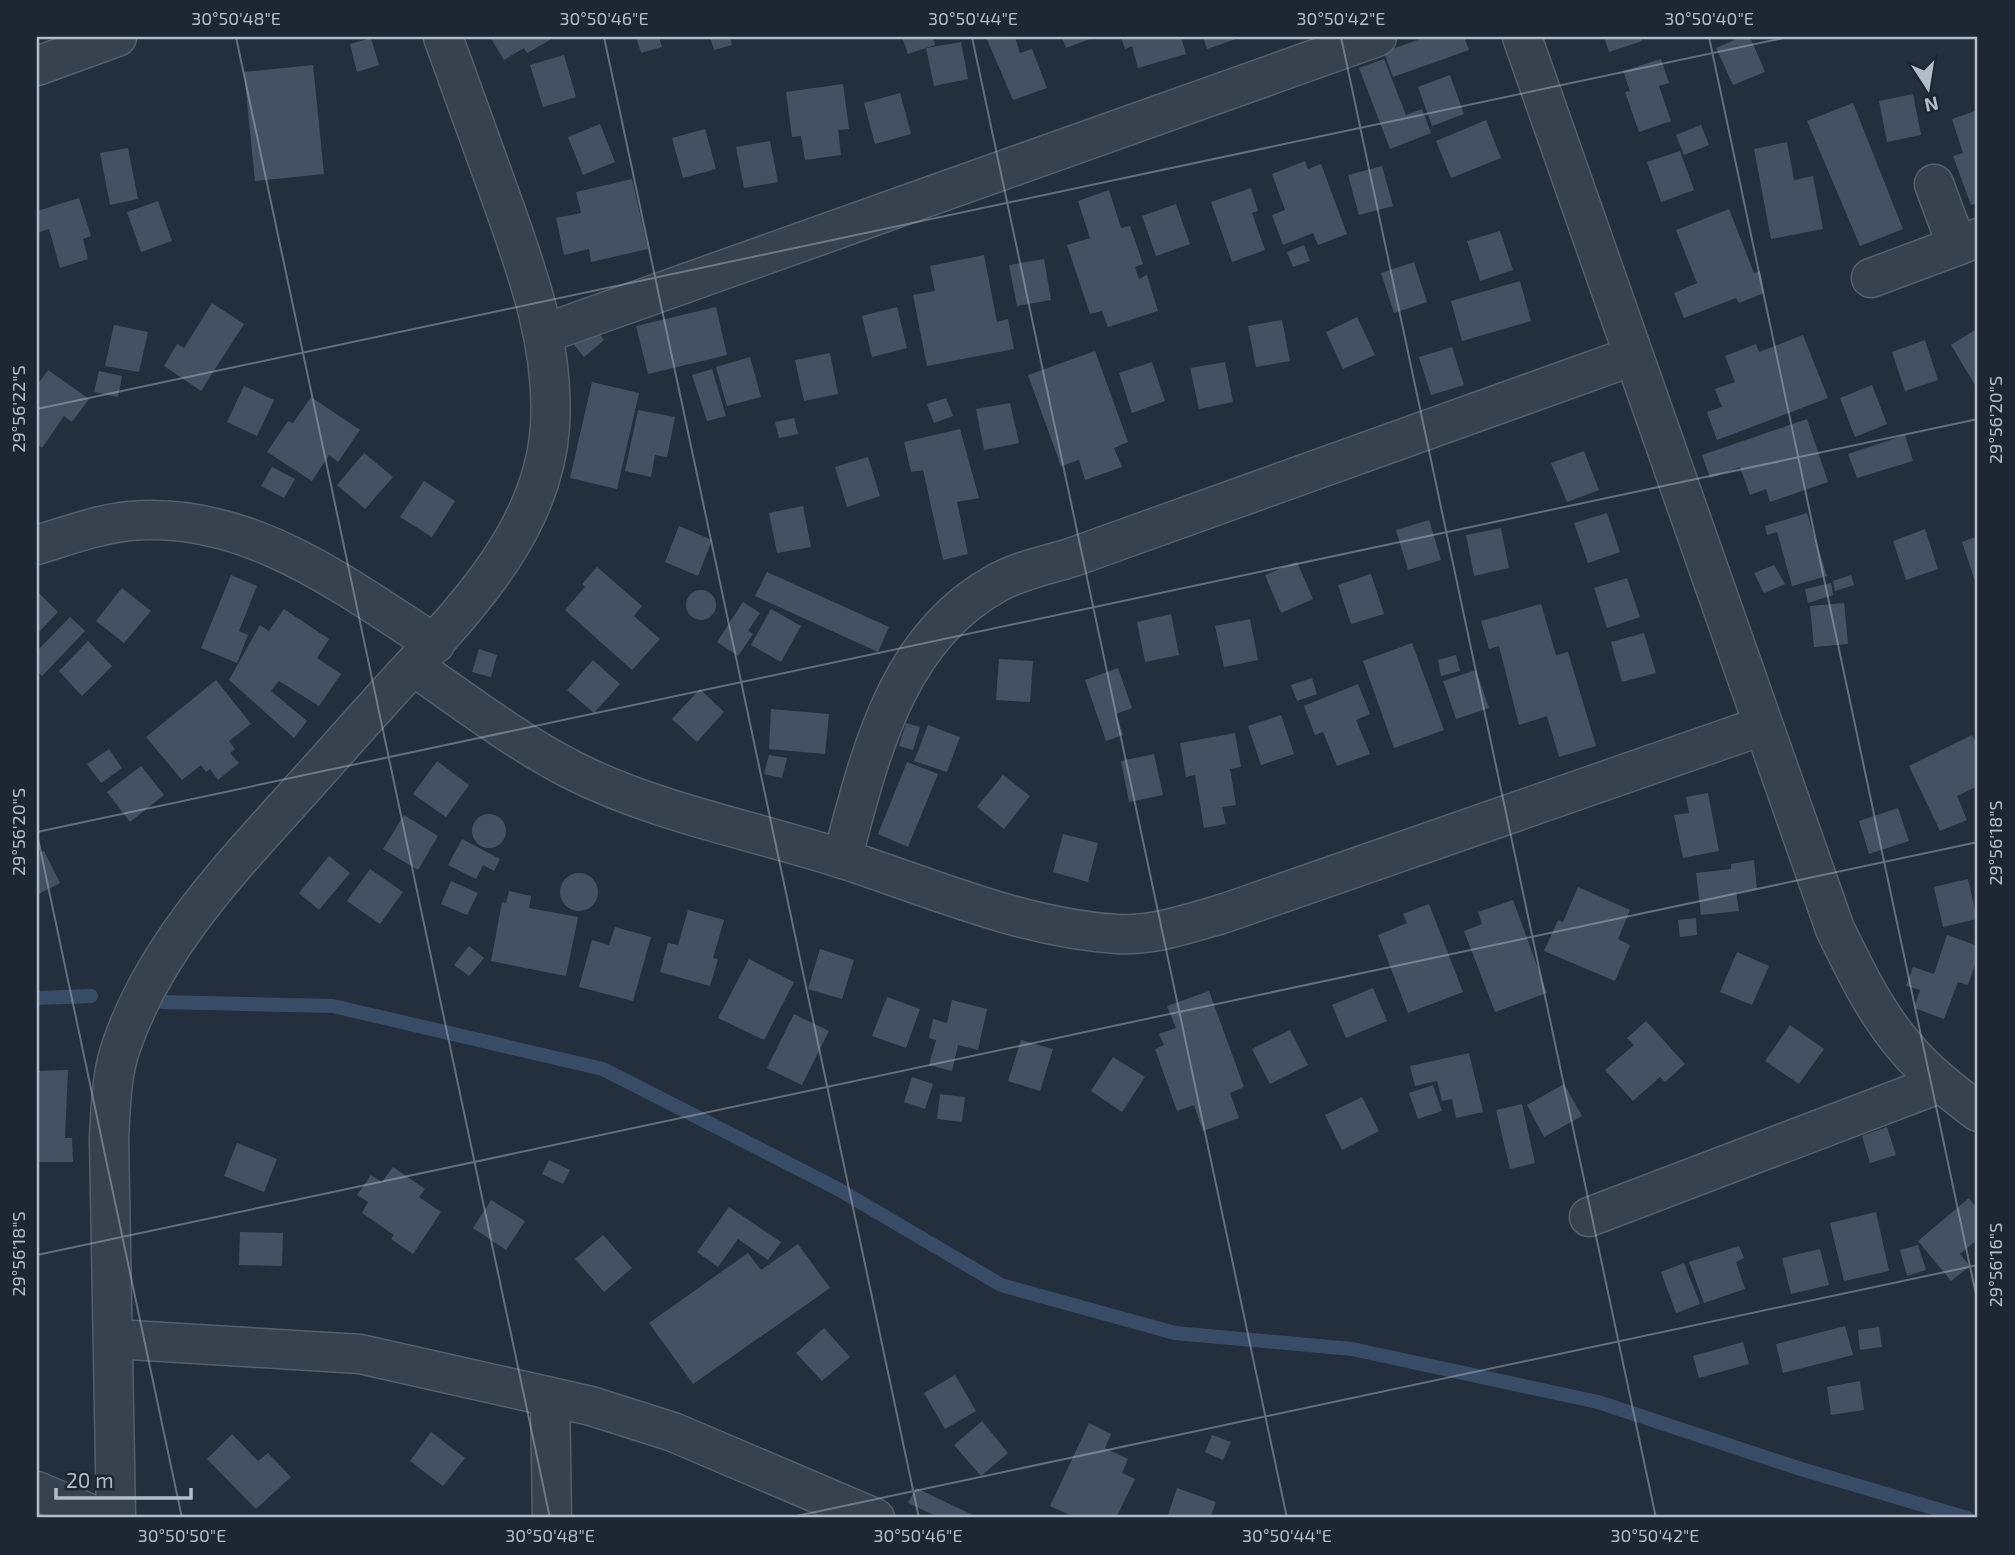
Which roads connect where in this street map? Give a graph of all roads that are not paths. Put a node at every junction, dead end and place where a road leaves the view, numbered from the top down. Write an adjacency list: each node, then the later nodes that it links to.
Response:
1 (117, 37): 5 (street)
2 (443, 37): 9 (street)
3 (1377, 37): 9 (street)
4 (1522, 37): 10 (street)
5 (37, 65)
6 (1934, 184): 7 (street)
7 (1967, 242): 8 (street)
8 (1871, 278)
9 (543, 334): 12 (street)
10 (1633, 356): 13 (street); 14 (street)
11 (37, 545): 12 (street)
12 (424, 655): 14 (street); 18 (street)
13 (1762, 726): 14 (street); 15 (street)
14 (842, 859)
15 (1941, 1083): 16 (street); 17 (street)
16 (1978, 1112)
17 (1589, 1217)
18 (114, 1339): 19 (street); 22 (street)
19 (550, 1397): 23 (street); 24 (street)
20 (37, 1491): 21 (street)
21 (100, 1518)
22 (116, 1518)
23 (552, 1518)
24 (875, 1518)

